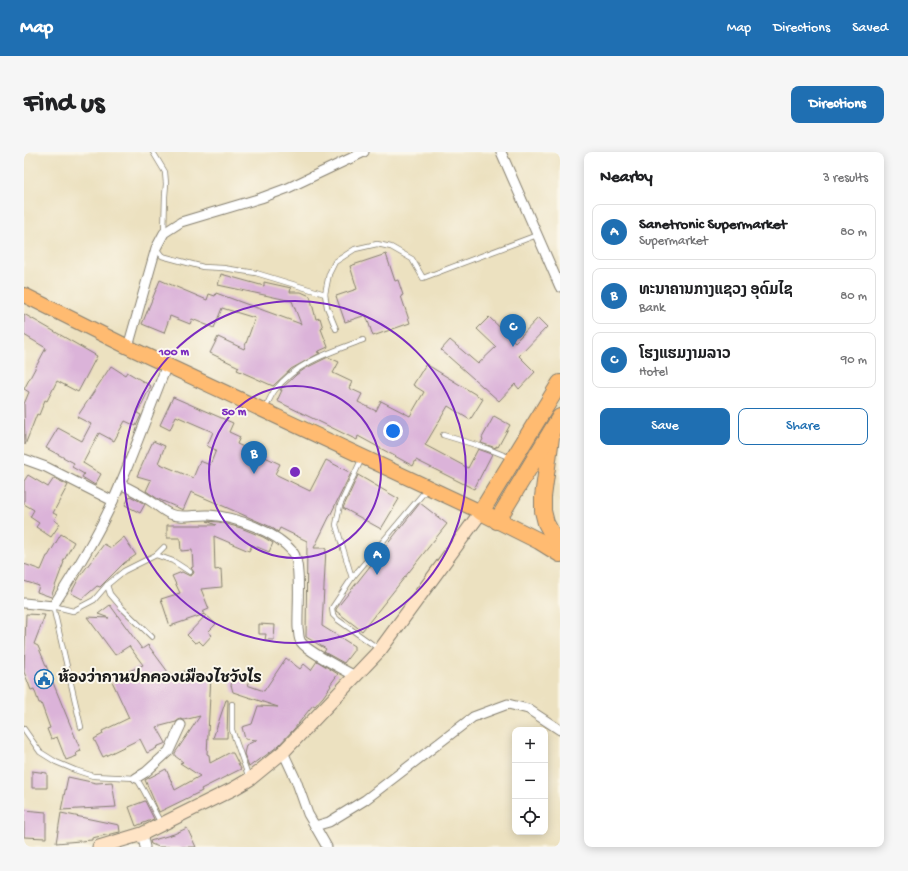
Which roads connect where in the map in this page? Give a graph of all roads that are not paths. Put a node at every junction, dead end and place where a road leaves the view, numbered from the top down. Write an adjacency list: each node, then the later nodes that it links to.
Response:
1 (153, 152): 4 (lane)
2 (364, 152): 4 (street)
3 (501, 152): 5 (street)
4 (164, 233): 6 (street)
5 (537, 235): 7 (street); 9 (lane)
6 (156, 248): 9 (lane); 13 (street)
7 (558, 275): 8 (street)
8 (560, 287)
9 (325, 294): 11 (lane)
10 (24, 295): 13 (main road)
11 (336, 329)
12 (363, 340): 16 (lane)
13 (128, 347): 14 (main road)
14 (167, 365): 16 (main road); 23 (street)
15 (560, 383): 22 (highway)
16 (265, 411): 20 (main road)
17 (560, 418): 18 (highway)
18 (552, 432): 27 (highway); 28 (highway)
19 (443, 436): 22 (lane)
20 (362, 457): 24 (main road); 33 (lane)
21 (24, 459): 25 (street)
22 (513, 459): 26 (highway)
23 (120, 484): 25 (street); 39 (street)
24 (428, 488): 26 (main road); 33 (lane)
25 (113, 501): 36 (street)
26 (481, 512): 27 (highway); 38 (street)
27 (497, 520): 30 (highway)
28 (560, 545)
29 (164, 547): 31 (lane)
30 (560, 554)
31 (156, 555): 32 (lane); 34 (lane)
32 (190, 572)
33 (352, 578): 38 (lane)
34 (107, 585): 36 (lane); 37 (lane)
35 (24, 603): 36 (street)
36 (53, 606): 42 (lane)
37 (152, 637)
38 (380, 650): 39 (street)
39 (355, 676): 45 (street)
40 (232, 704): 47 (lane)
41 (181, 725): 46 (street)
42 (81, 727)
43 (24, 728): 46 (lane)
44 (560, 730): 49 (street)
45 (283, 752): 47 (street); 49 (street)
46 (136, 778): 48 (lane)
47 (250, 780): 48 (street)
48 (162, 825): 50 (street)
49 (315, 826): 53 (street)
50 (142, 834): 51 (street); 52 (street)
51 (99, 847)
52 (145, 847)
53 (327, 847)

